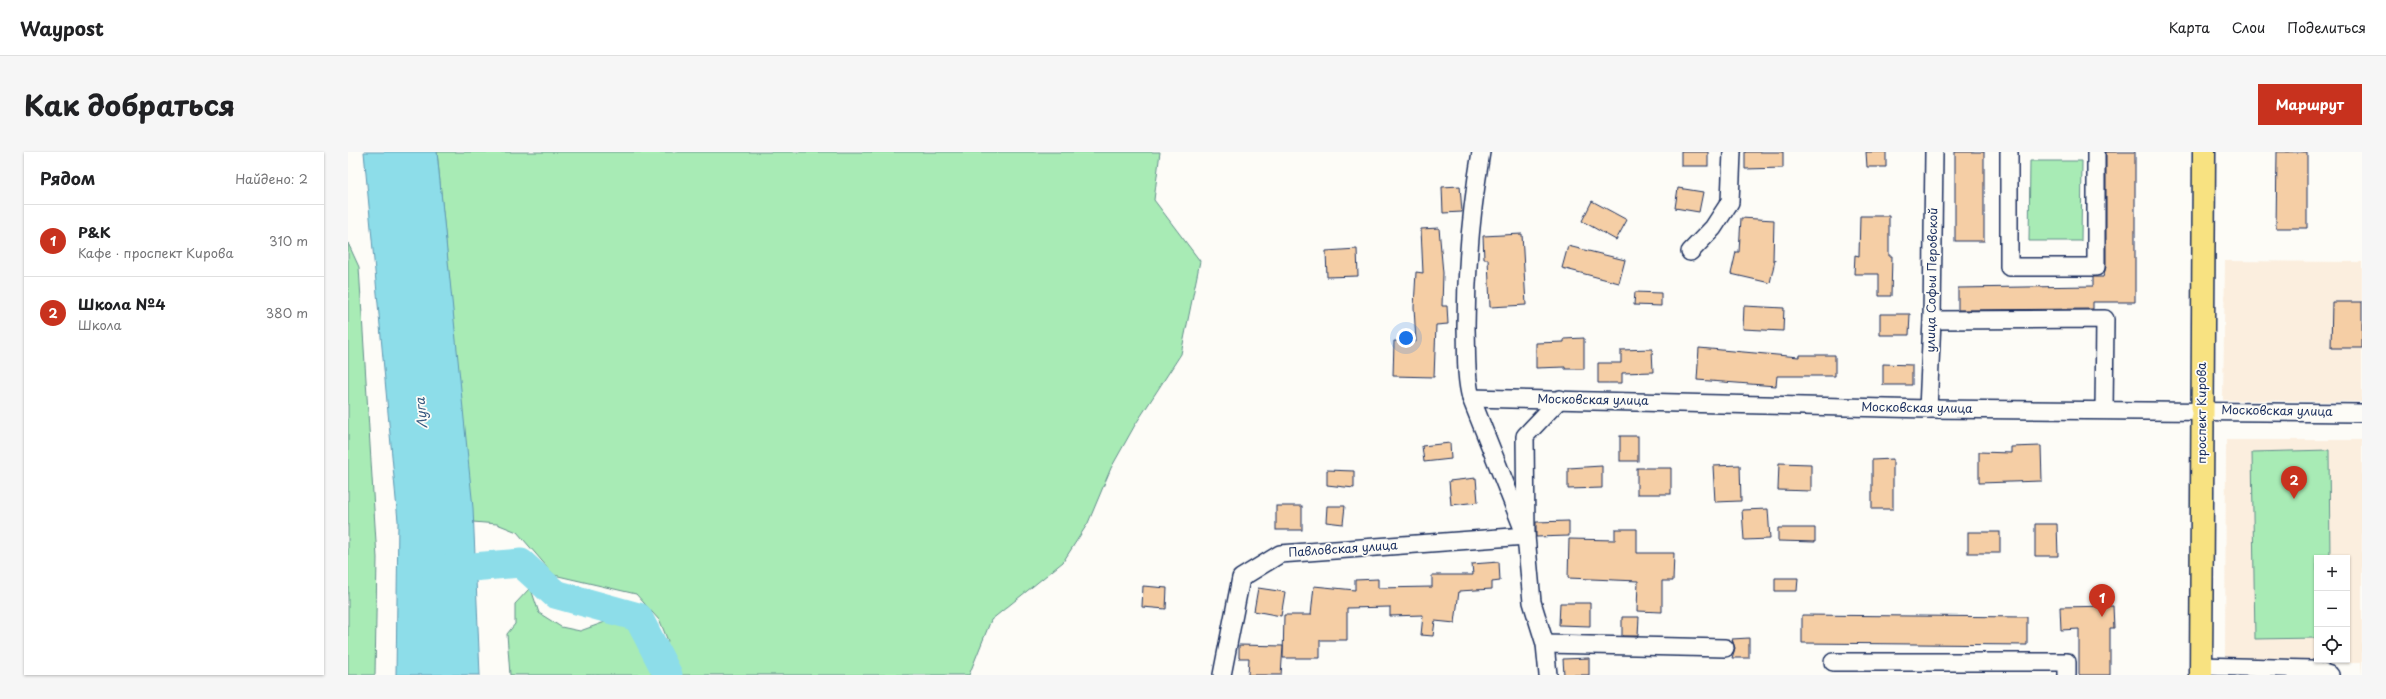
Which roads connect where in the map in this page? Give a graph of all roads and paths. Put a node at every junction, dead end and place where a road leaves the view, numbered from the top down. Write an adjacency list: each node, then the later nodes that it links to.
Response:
1 (1481, 152): 9 (street)
2 (1732, 152): 7 (street)
3 (1934, 152): 8 (street, улица Софьи Перовской)
4 (2009, 152): 5 (street)
5 (2096, 152)
6 (2204, 152): 13 (main road, проспект Кирова)
7 (1690, 252)
8 (1932, 320): 11 (street, улица Софьи Перовской); 12 (street)
9 (1471, 398): 10 (street, Московская улица); 15 (street)
10 (1560, 399): 11 (street, Московская улица); 15 (street)
11 (1928, 408): 12 (street, Московская улица)
12 (2104, 410): 13 (street, Московская улица)
13 (2202, 410): 14 (street, Московская улица); 19 (main road, проспект Кирова)
14 (2362, 413)
15 (1526, 536): 16 (street); 20 (street, Павловская улица)
16 (1545, 644): 17 (street); 21 (street)
17 (1725, 648)
18 (1833, 662): 22 (street)
19 (2201, 670): 23 (street)
20 (1222, 675)
21 (1548, 675)
22 (2067, 675)
23 (2330, 675)

